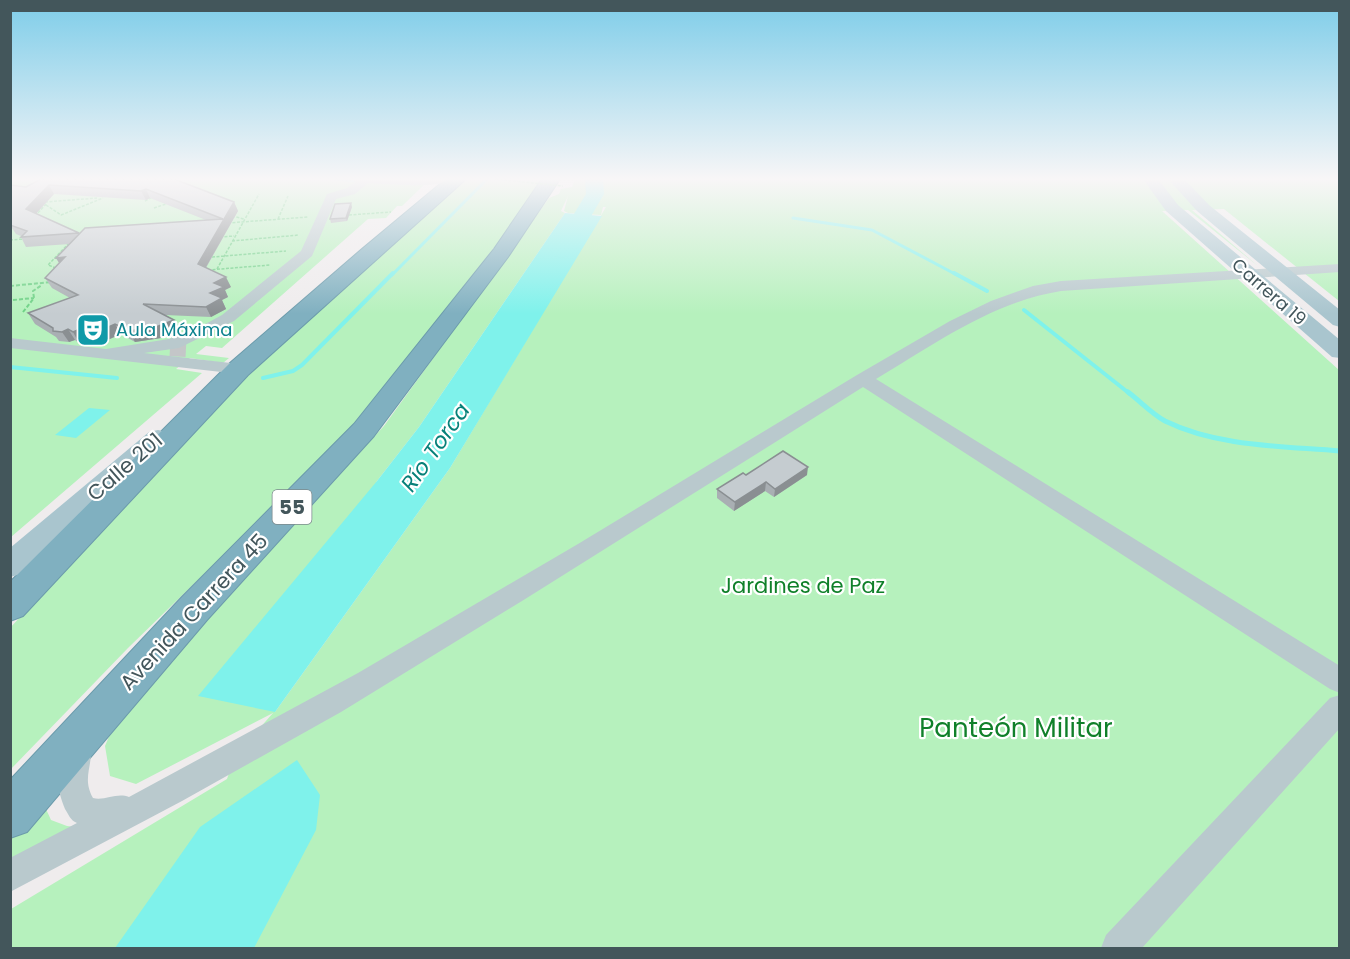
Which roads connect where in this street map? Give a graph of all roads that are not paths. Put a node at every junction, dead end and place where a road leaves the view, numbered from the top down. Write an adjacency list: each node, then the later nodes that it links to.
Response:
1 (319, 224): 11 (lane)
2 (404, 224): 14 (highway)
3 (522, 224): 20 (highway, Avenida Carrera 45 / 55)
4 (1190, 224): 8 (main road, Carrera 19)
5 (1222, 224): 7 (main road, Carrera 19)
6 (1340, 268): 7 (lane)
7 (1280, 272): 8 (lane); 9 (main road, Carrera 19)
8 (1248, 274): 12 (main road, Carrera 19); 15 (lane)
9 (1340, 321)
10 (10, 344): 13 (lane)
11 (173, 348): 13 (lane); 14 (lane)
12 (1340, 352)
13 (109, 353): 14 (lane)
14 (246, 363): 16 (main road, Calle 201); 17 (highway)
15 (863, 379): 18 (lane); 22 (lane)
16 (10, 566)
17 (10, 606)
18 (1340, 681)
19 (1340, 707): 25 (lane)
20 (80, 736): 21 (highway); 22 (lane); 23 (highway, Avenida Carrera 45 / 55)
21 (10, 801)
22 (139, 808): 24 (lane)
23 (10, 815)
24 (10, 876)
25 (1119, 948)

